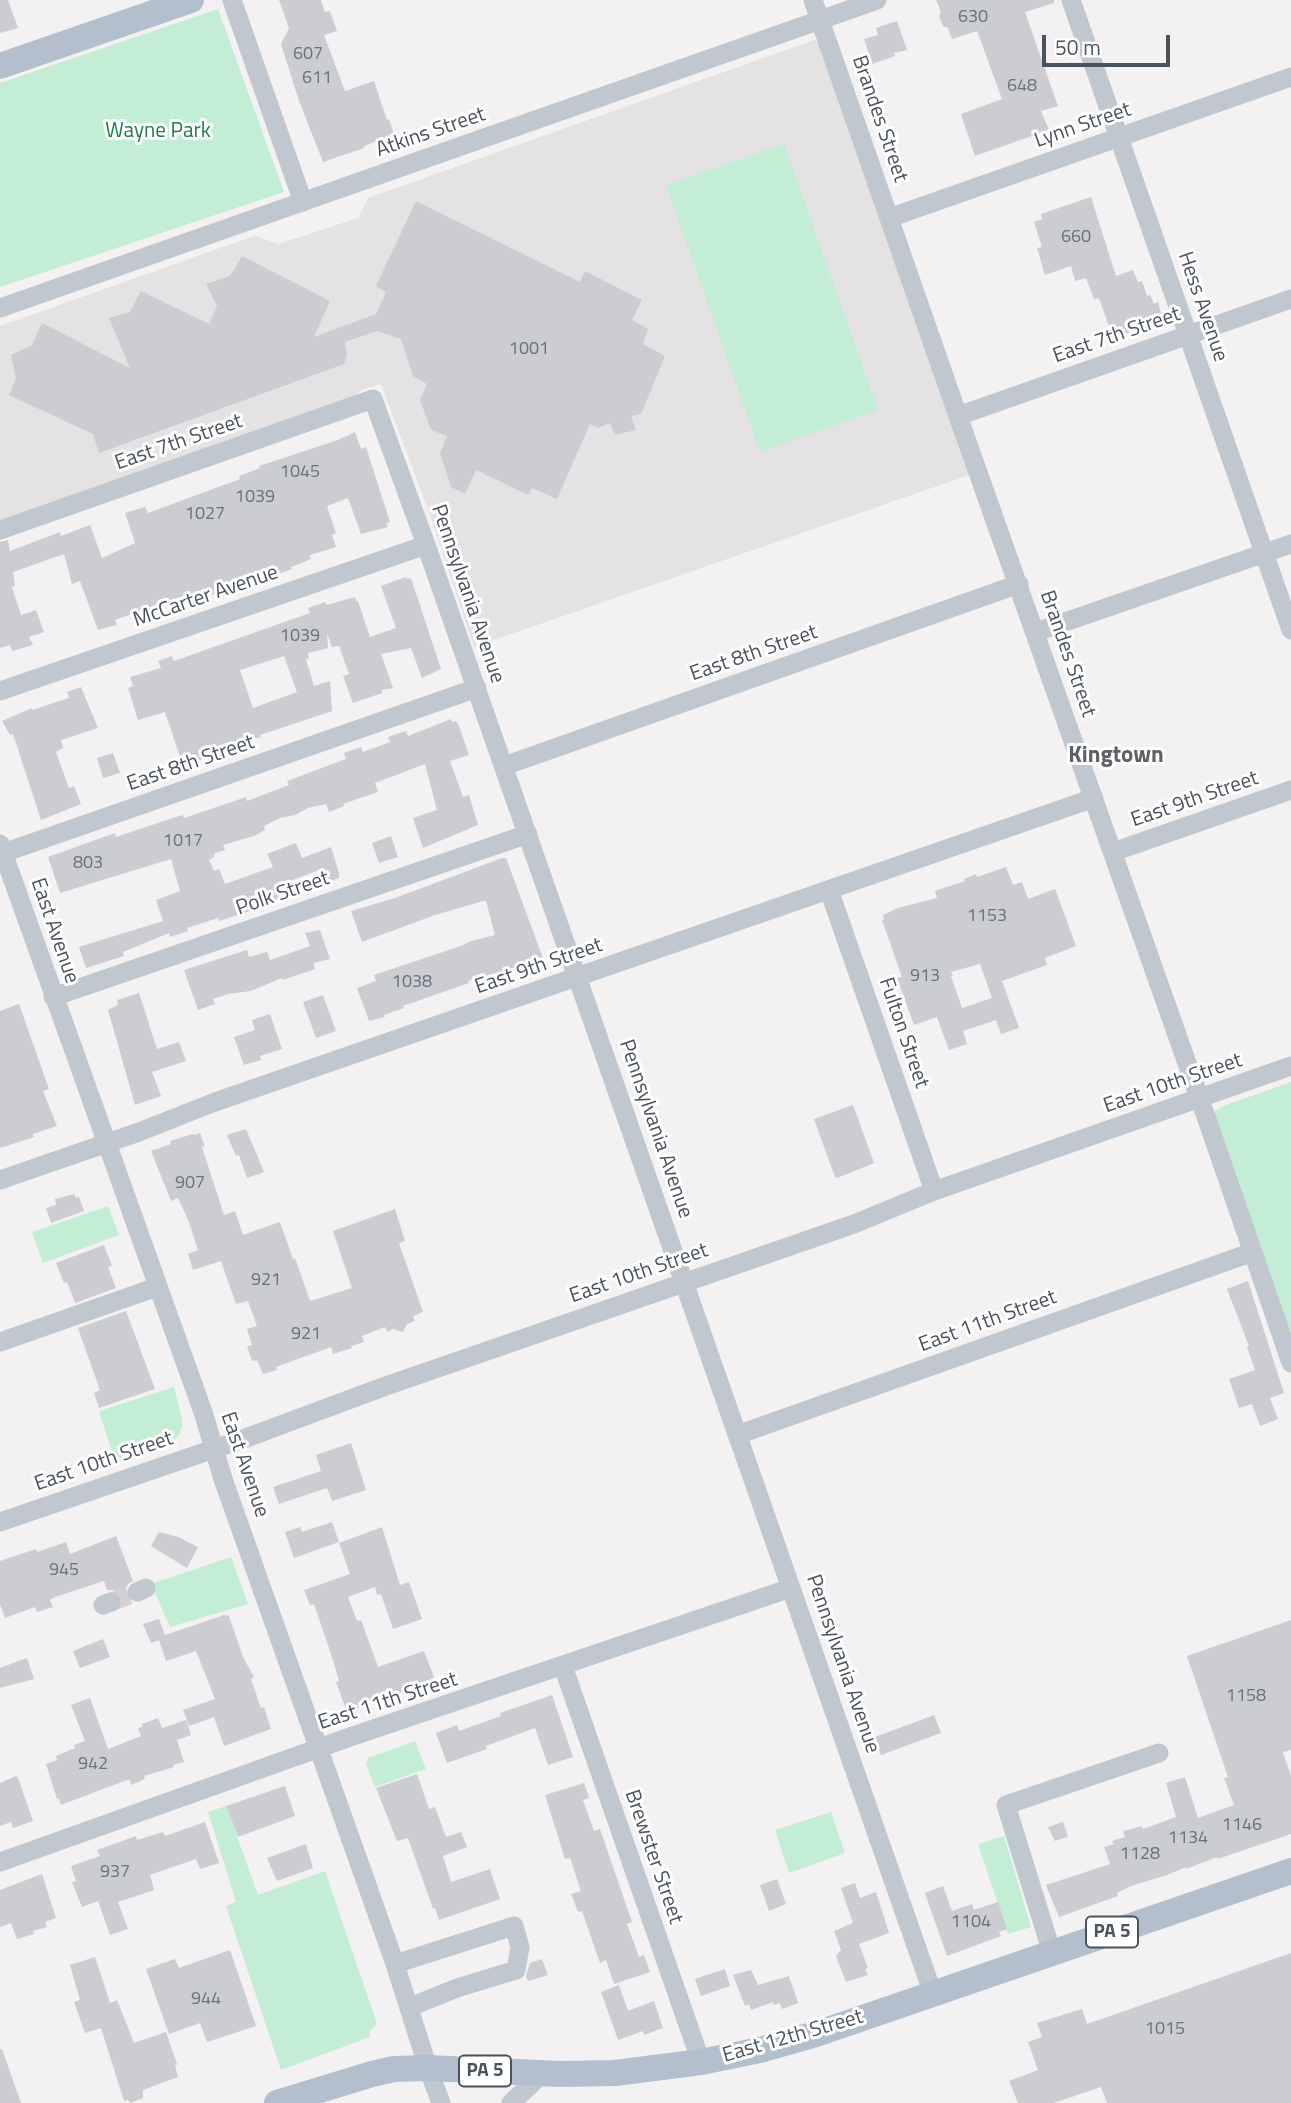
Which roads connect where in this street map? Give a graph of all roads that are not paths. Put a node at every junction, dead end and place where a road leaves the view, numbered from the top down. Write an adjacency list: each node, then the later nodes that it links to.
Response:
1 (191, 0): 7 (main road)
2 (232, 0): 10 (street)
3 (813, 0): 6 (street, Brandes Street)
4 (877, 0): 6 (street, Atkins Street)
5 (1071, 0): 9 (street, Hess Avenue)
6 (821, 20): 10 (street, Atkins Street); 11 (street, Brandes Street)
7 (0, 66)
8 (1291, 77): 9 (street, Lynn Street)
9 (1119, 137): 11 (street, Lynn Street); 14 (street, Hess Avenue)
10 (303, 202): 13 (street, Atkins Street)
11 (890, 218): 16 (street, Brandes Street)
12 (1291, 299): 14 (street, East 7th Street)
13 (0, 308)
14 (1188, 335): 16 (street, East 7th Street); 20 (street, Hess Avenue)
15 (373, 399): 17 (street, East 7th Street); 19 (street, Pennsylvania Avenue)
16 (958, 416): 21 (street, Brandes Street)
17 (0, 530)
18 (1291, 544): 20 (street)
19 (426, 545): 24 (street, Pennsylvania Avenue); 25 (street, McCarter Avenue)
20 (1264, 553): 22 (street, Hess Avenue); 23 (street)
21 (1019, 584): 23 (street, Brandes Street); 26 (street, East 8th Street)
22 (1291, 630)
23 (1036, 632): 28 (street, Brandes Street)
24 (477, 688): 26 (street, Pennsylvania Avenue); 30 (street, East 8th Street)
25 (0, 691)
26 (504, 766): 29 (street, Pennsylvania Avenue)
27 (1291, 790): 31 (street, East 9th Street)
28 (1094, 798): 31 (street, Brandes Street); 32 (street, East 9th Street)
29 (528, 834): 33 (street, Pennsylvania Avenue); 34 (street, Polk Street)
30 (1, 850): 34 (street, East Avenue)
31 (1113, 852): 36 (street, Brandes Street)
32 (829, 890): 33 (street, East 9th Street); 39 (street, Fulton Street)
33 (578, 977): 37 (street, East 9th Street); 41 (street, Pennsylvania Avenue)
34 (53, 997): 37 (street, East Avenue)
35 (1291, 1066): 36 (street, East 10th Street)
36 (1200, 1099): 39 (street, East 10th Street); 40 (street, Brandes Street)
37 (106, 1144): 38 (street, East 9th Street); 42 (street, East Avenue)
38 (0, 1180)
39 (934, 1191): 41 (street, East 10th Street)
40 (1253, 1252): 44 (street, Brandes Street); 45 (street, East 11th Street)
41 (685, 1283): 45 (street, Pennsylvania Avenue); 46 (street, East 10th Street)
42 (157, 1287): 43 (street); 46 (street, East Avenue)
43 (0, 1342)
44 (1291, 1363)
45 (737, 1435): 48 (street, Pennsylvania Avenue)
46 (213, 1449): 47 (street, East 10th Street); 50 (street, East Avenue)
47 (0, 1522)
48 (791, 1588): 49 (street, East 11th Street); 56 (street, Pennsylvania Avenue)
49 (563, 1666): 50 (street, East 11th Street); 58 (street, Brewster Street)
50 (319, 1749): 52 (street, East 11th Street); 55 (street, East Avenue)
51 (1159, 1753): 54 (street)
52 (0, 1862)
53 (1291, 1871): 54 (main road, East 12th Street / PA 5)
54 (1052, 1953): 56 (main road, East 12th Street / PA 5)
55 (395, 1964): 57 (street, East Avenue); 57 (street)
56 (933, 1994): 58 (main road, East 12th Street / PA 5)
57 (410, 2007): 59 (street, East Avenue)
58 (701, 2062): 60 (main road, East 12th Street / PA 5)
59 (428, 2068): 60 (main road, East 12th Street / PA 5); 61 (main road, East 12th Street / PA 5); 62 (street, East Avenue)
60 (542, 2074): 63 (street)
61 (277, 2103)
62 (441, 2103)
63 (511, 2103)

